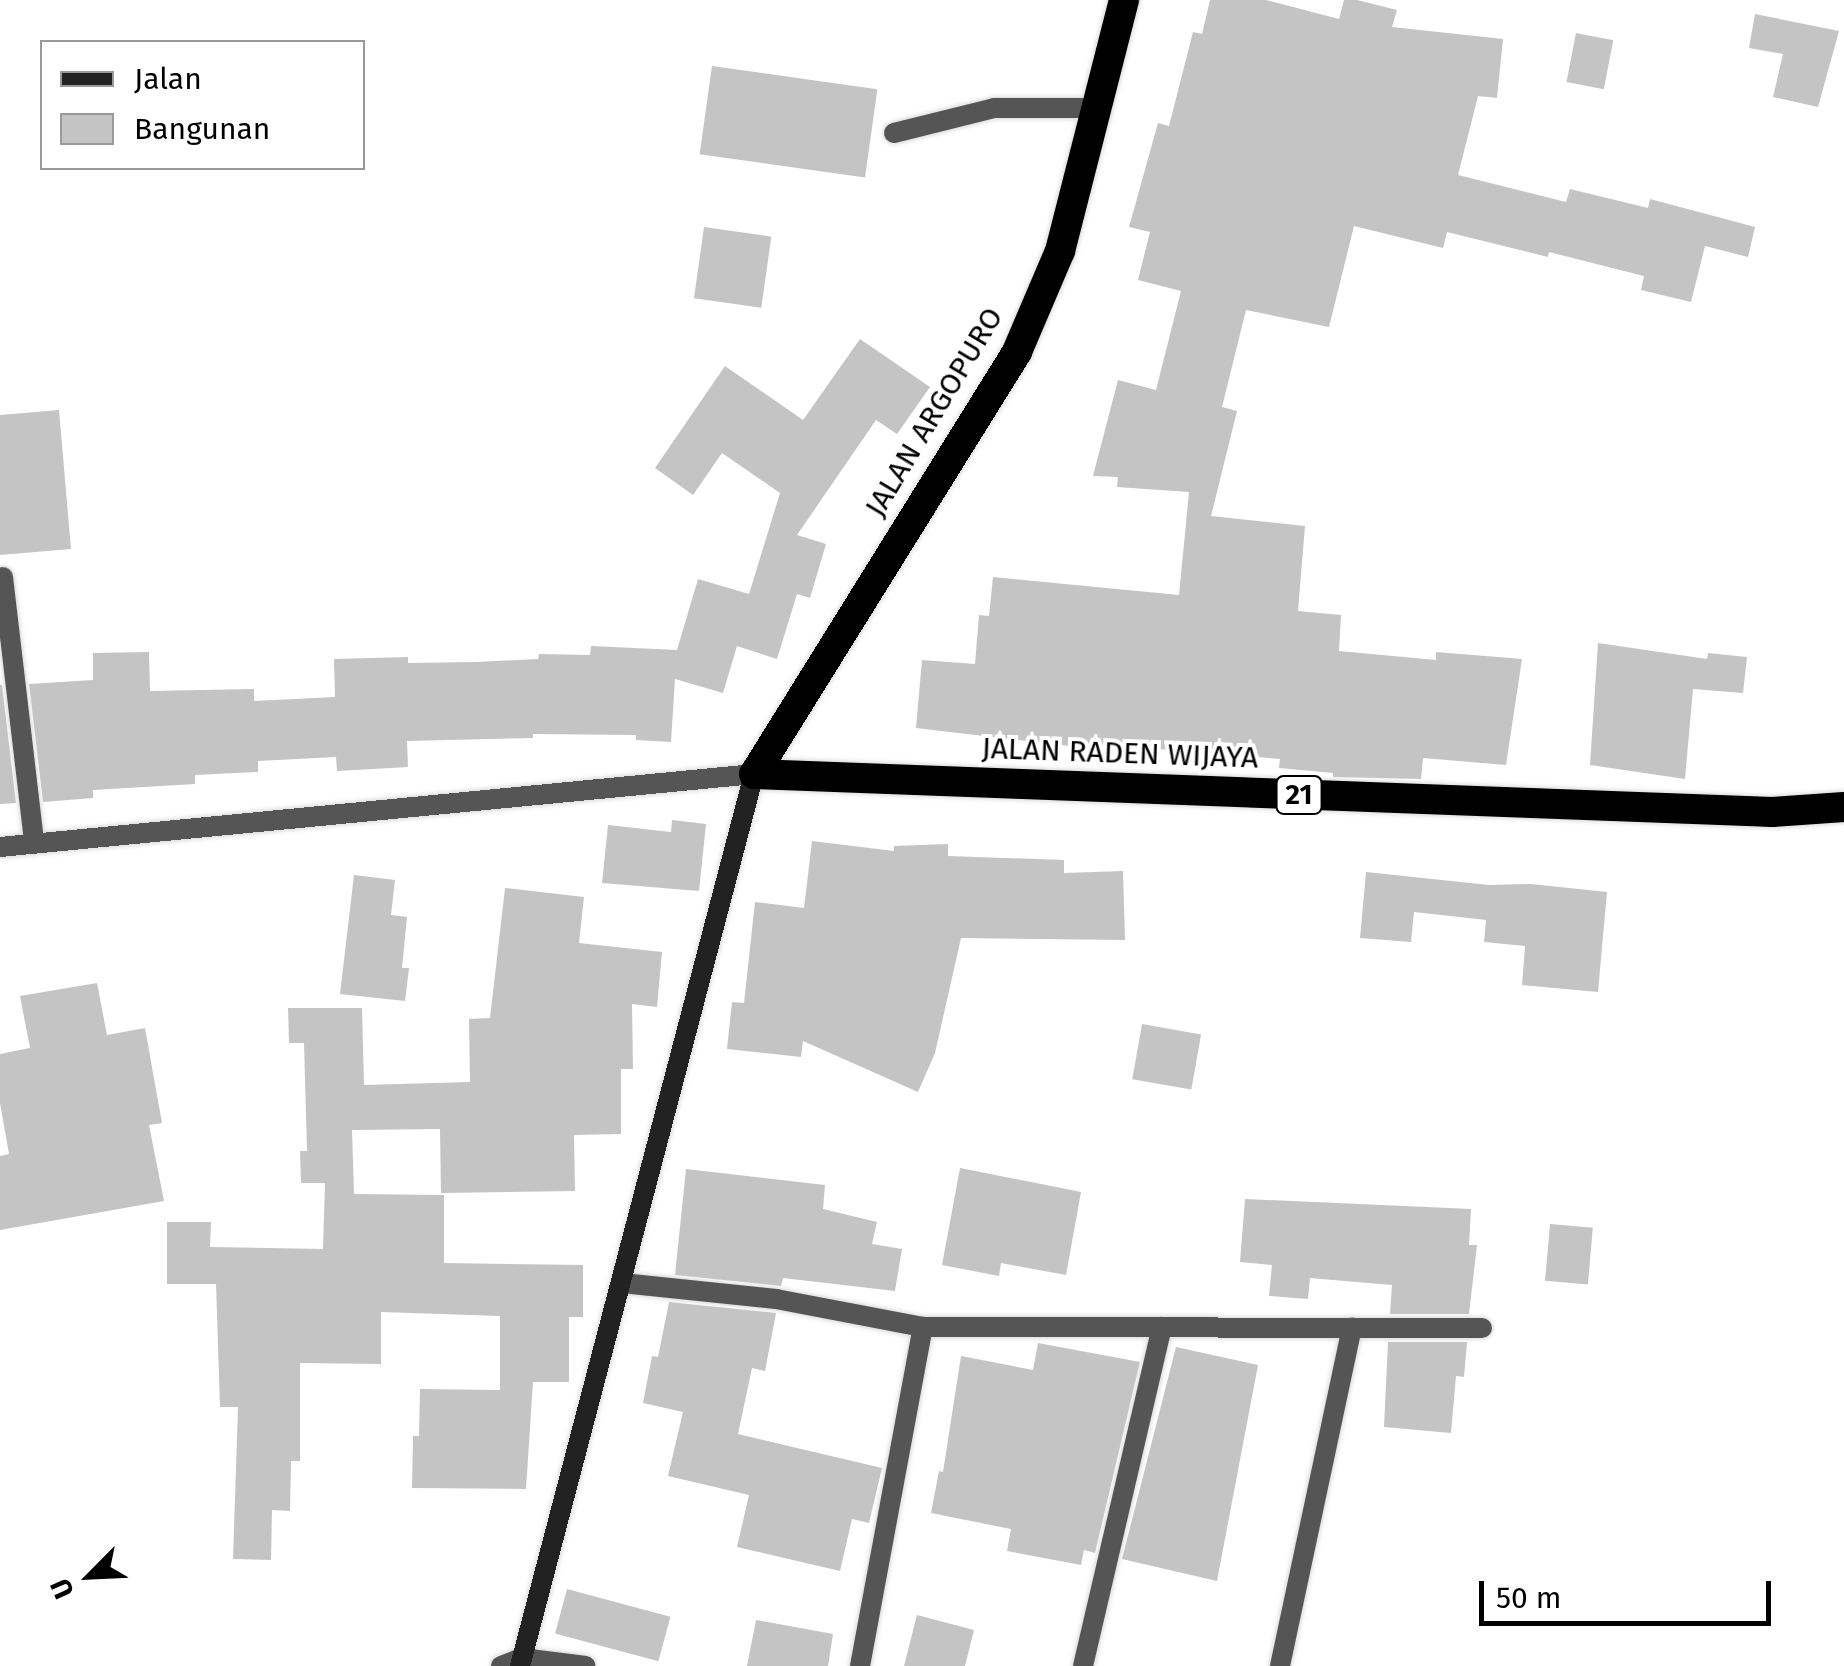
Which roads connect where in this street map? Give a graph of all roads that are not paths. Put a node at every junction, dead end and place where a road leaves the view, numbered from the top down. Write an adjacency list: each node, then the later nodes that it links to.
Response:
1 (1124, 0): 2 (highway, JALAN ARGOPURO)
2 (1093, 108): 3 (street); 5 (highway, JALAN ARGOPURO)
3 (894, 133)
4 (3, 577): 7 (street)
5 (754, 774): 6 (highway, JALAN RADEN WIJAYA / 21); 7 (street); 9 (street)
6 (1844, 807)
7 (34, 842): 8 (street)
8 (0, 848)
9 (622, 1283): 11 (street); 14 (street)
10 (1162, 1326): 11 (street); 12 (street); 18 (street)
11 (923, 1327): 17 (street)
12 (1352, 1328): 13 (street); 19 (street)
13 (1482, 1328)
14 (521, 1662): 15 (street); 16 (street)
15 (500, 1666)
16 (586, 1666)
17 (860, 1666)
18 (1083, 1666)
19 (1280, 1666)

